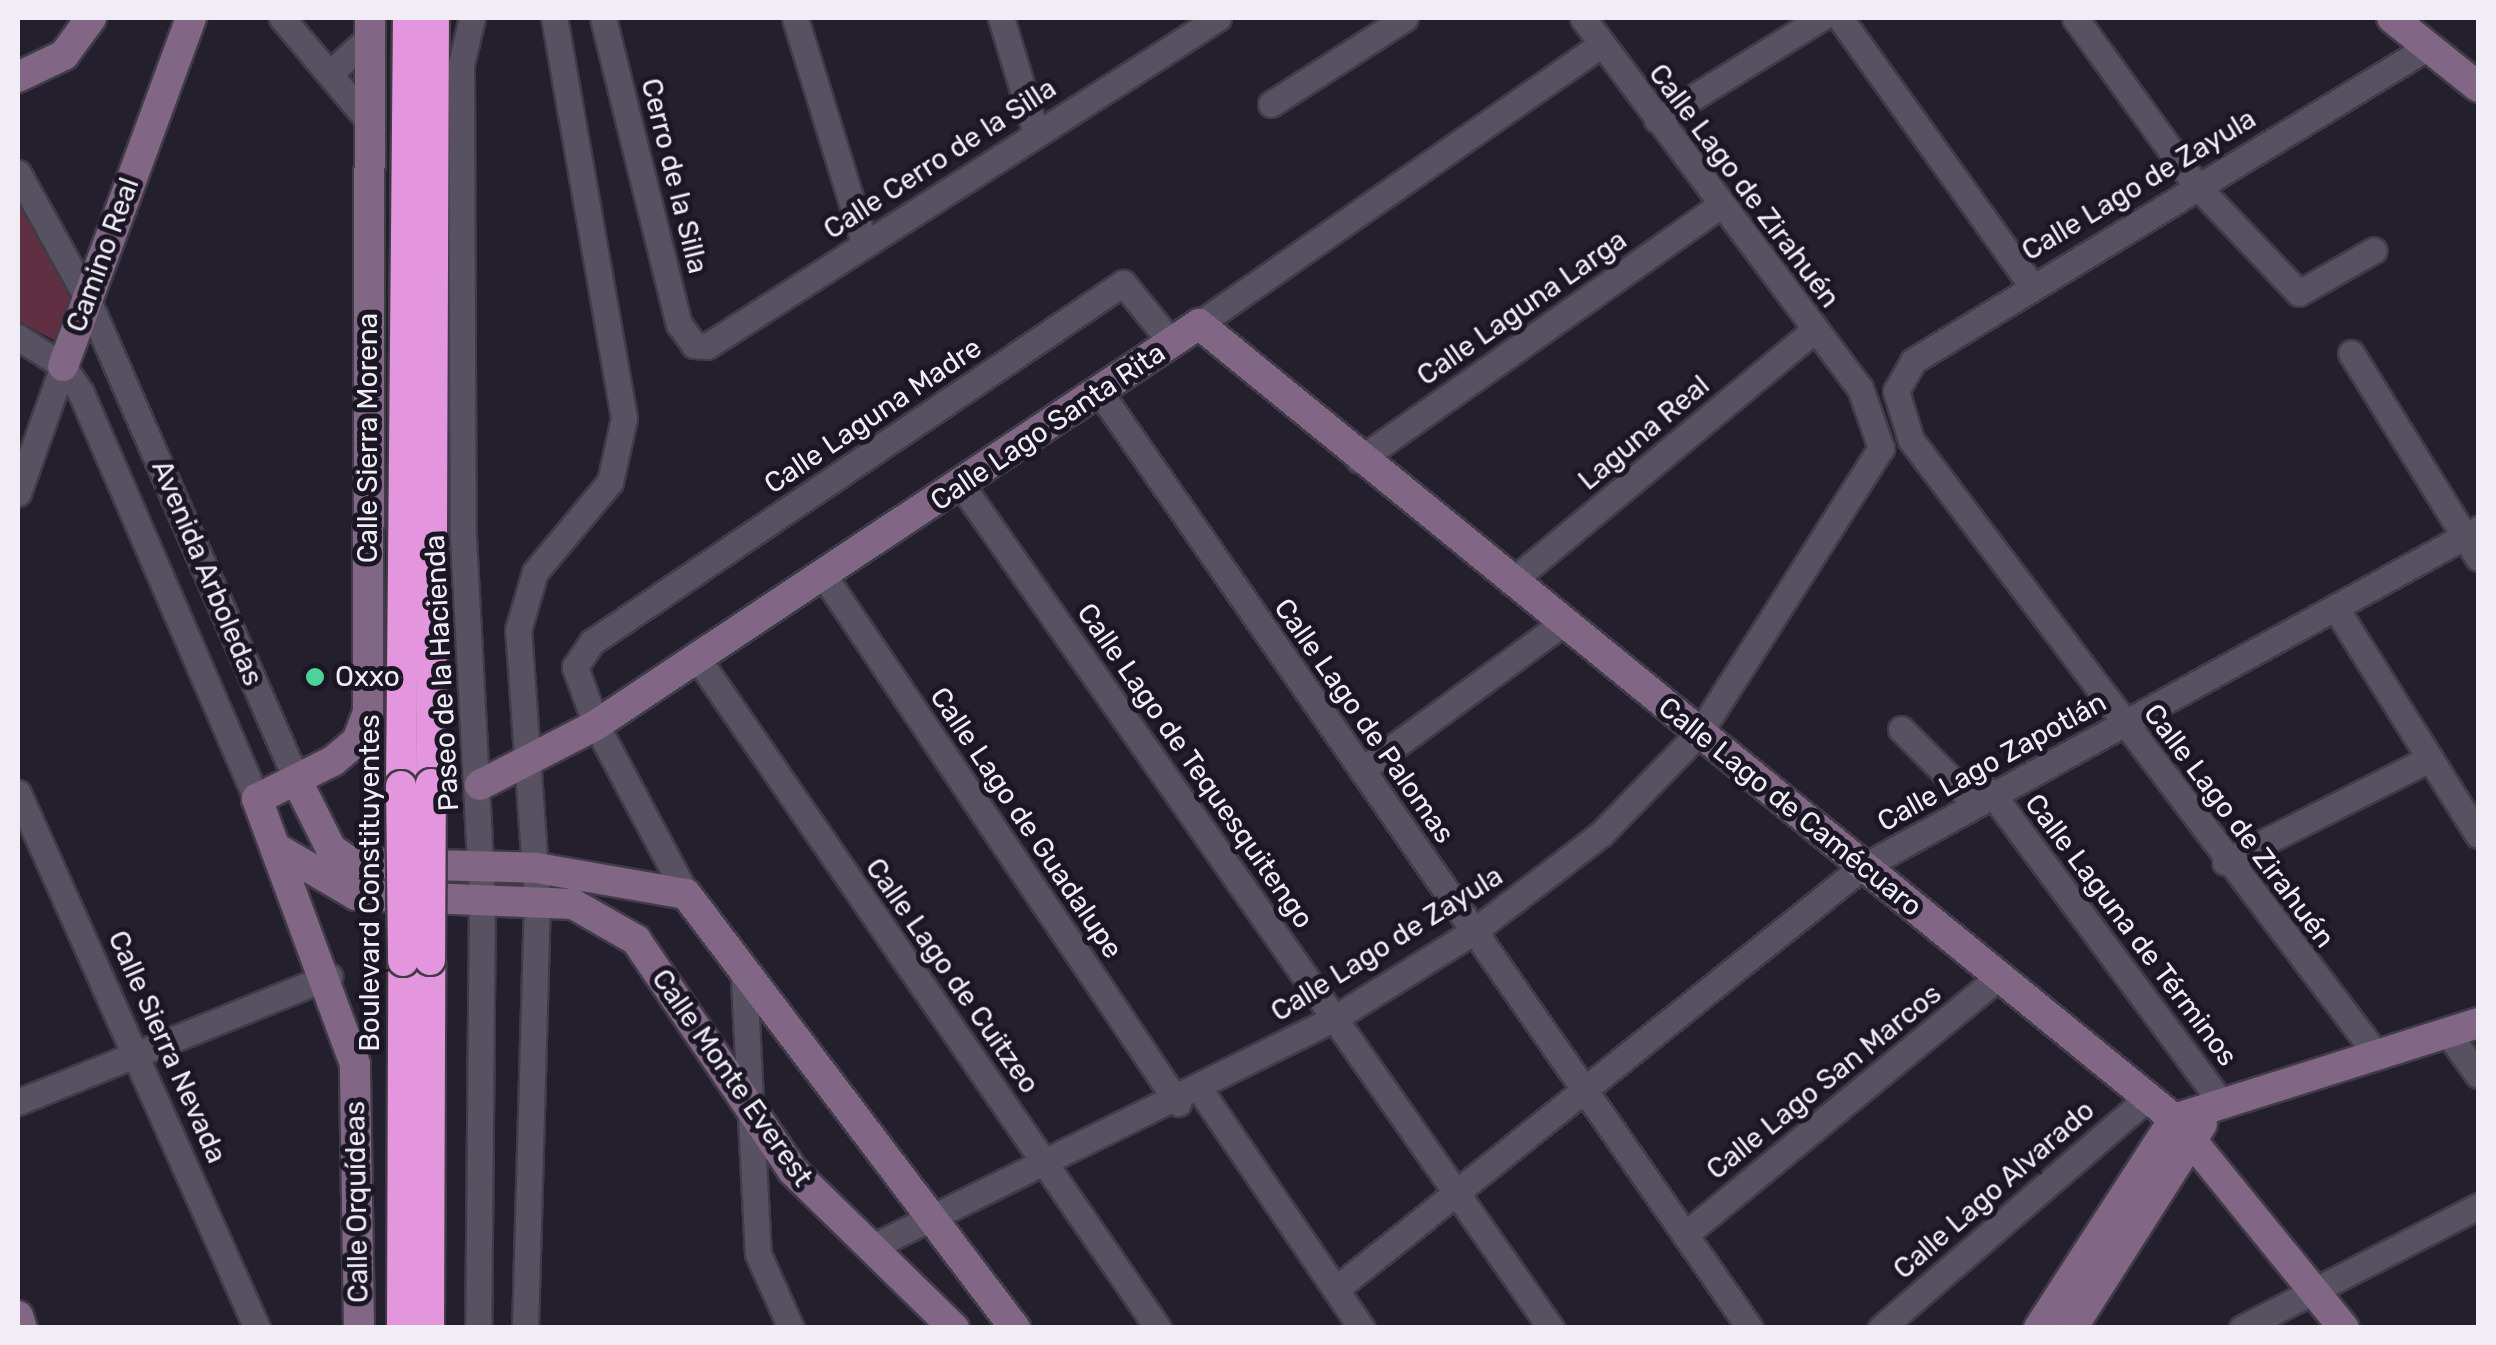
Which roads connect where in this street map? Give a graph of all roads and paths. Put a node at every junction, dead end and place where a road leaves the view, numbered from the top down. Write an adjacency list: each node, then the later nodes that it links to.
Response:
1 (91, 18): 21 (street)
2 (190, 18): 34 (street, Camino Real)
3 (282, 18): 22 (street)
4 (408, 18): 64 (highway, Boulevard Constituyentes)
5 (434, 18): 64 (highway, Boulevard Constituyentes)
6 (472, 18): 65 (street, Paseo de la Hacienda)
7 (554, 18): 61 (street)
8 (603, 18): 39 (street, Cerro de la Silla)
9 (795, 18): 31 (street)
10 (1000, 18): 27 (street)
11 (1405, 18): 24 (street)
12 (1583, 18): 19 (street, Calle Lago de Zirahuén)
13 (1821, 18): 25 (street)
14 (1840, 18): 33 (street)
15 (2074, 18): 29 (street)
16 (2392, 18): 20 (street)
17 (1202, 22): 27 (street, Calle Cerro de la Silla)
18 (370, 27): 22 (street); 26 (street, Calle Sierra Morena)
19 (1600, 45): 25 (street, Calle Lago de Zirahuén); 35 (street, Calle Lago Santa Rita)
20 (2428, 47): 23 (street); 29 (street, Calle Lago de Zayula)
21 (19, 72)
22 (330, 73): 26 (street)
23 (2478, 87)
24 (1271, 104)
25 (1657, 120): 30 (street, Calle Lago de Zirahuén)
26 (370, 122): 63 (street, Calle Sierra Morena)
27 (1036, 134): 31 (street, Calle Cerro de la Silla)
28 (18, 173): 34 (street, Avenida Arboledas)
29 (2196, 185): 32 (street); 33 (street, Calle Lago de Zayula)
30 (1721, 205): 36 (street, Calle Lago de Zirahuén); 47 (street, Calle Laguna Larga)
31 (864, 242): 39 (street, Calle Cerro de la Silla)
32 (2374, 250)
33 (2032, 286): 43 (street, Calle Lago de Zayula)
34 (86, 296): 41 (street, Camino Real); 63 (street, Avenida Arboledas)
35 (1199, 324): 38 (street, Calle Lago Santa Rita); 47 (street, Calle Lago de Camécuaro)
36 (1815, 330): 42 (street, Calle Lago de Zirahuén); 52 (street, Laguna Real)
37 (18, 336): 41 (street)
38 (1172, 343): 44 (street, Calle Lago Santa Rita); 57 (street, Calle Laguna Madre)
39 (694, 346)
40 (2351, 352): 50 (street)
41 (63, 366): 49 (street, Camino Real); 68 (street, Avenida Arboledas)
42 (1860, 388): 43 (street); 46 (street, Calle Lago de Zirahuén)
43 (1896, 391): 45 (street, Calle Lago de Zirahuén)
44 (1102, 394): 48 (street, Calle Lago Santa Rita); 62 (street, Calle Lago de Palomas)
45 (1911, 440): 46 (street); 56 (street, Calle Lago de Zirahuén)
46 (1881, 448): 59 (street, Calle Lago de Zayula)
47 (1359, 460): 52 (street, Calle Lago de Camécuaro)
48 (962, 486): 51 (street, Calle Lago Santa Rita); 83 (street, Calle Lago de Tequesquitengo)
49 (18, 493)
50 (2474, 541): 53 (street, Calle Lago Zapotlán)
51 (824, 576): 55 (street, Calle Lago Santa Rita); 90 (street, Calle Lago de Guadalupe)
52 (1511, 582): 54 (street, Calle Lago de Camécuaro)
53 (2336, 608): 56 (street, Calle Lago Zapotlán); 60 (street)
54 (1563, 623): 59 (street, Calle Lago de Camécuaro); 62 (street)
55 (698, 659): 57 (street, Calle Lago Santa Rita); 96 (street, Calle Lago de Cuitzeo)
56 (2123, 724): 67 (street, Calle Lago Zapotlán); 72 (street, Calle Lago de Zirahuén)
57 (596, 725): 61 (street, Calle Lago Santa Rita); 76 (street)
58 (1901, 729): 67 (street, Calle Laguna de Términos)
59 (1700, 732): 74 (street, Calle Lago de Camécuaro); 78 (street, Calle Lago de Zayula)
60 (2429, 759): 69 (street); 72 (street)
61 (530, 762): 65 (street, Calle Lago Santa Rita); 73 (street)
62 (1362, 770): 78 (street, Calle Lago de Palomas)
63 (297, 782): 68 (street, Calle Sierra Morena); 71 (street, Avenida Arboledas)
64 (416, 785): 79 (highway, Boulevard Constituyentes, bridge)
65 (480, 785): 75 (street, Paseo de la Hacienda)
66 (18, 793): 86 (street, Calle Sierra Nevada)
67 (1981, 796): 74 (street, Calle Lago Zapotlán); 94 (street, Calle Laguna de Términos)
68 (258, 799): 70 (street, Avenida Arboledas)
69 (2478, 835)
70 (278, 849): 75 (street, Calle Monte Everest); 80 (street, Calle Orquídeas)
71 (331, 849): 75 (street, Calle Monte Everest)
72 (2225, 862): 87 (street, Calle Lago de Zirahuén)
73 (537, 868): 75 (street, Calle Monte Everest); 76 (street, Calle Monte Everest); 77 (street)
74 (1862, 868): 81 (street, Calle Lago de Camécuaro); 89 (street, Calle Lago Zapotlán)
75 (481, 882): 77 (street, Calle Monte Everest); 105 (street, Paseo de la Hacienda)
76 (686, 894): 82 (street)
77 (537, 899): 93 (street, Calle Monte Everest); 104 (street)
78 (1474, 931): 83 (street, Calle Lago de Zayula); 89 (street, Calle Lago de Palomas)
79 (416, 961): 110 (highway, Boulevard Constituyentes); 111 (highway, Boulevard Constituyentes)
80 (330, 976): 86 (street); 109 (street, Calle Orquídeas)
81 (2000, 976): 91 (street, Calle Lago de Camécuaro); 100 (street, Calle Lago San Marcos)
82 (744, 980): 93 (street); 99 (street)
83 (1335, 1018): 90 (street, Calle Lago de Zayula); 97 (street, Calle Lago de Tequesquitengo)
84 (2478, 1023): 85 (street)
85 (2446, 1032): 87 (street); 88 (street)
86 (138, 1052): 92 (street); 108 (street, Calle Sierra Nevada)
87 (2377, 1055): 94 (street)
88 (2478, 1075)
89 (1586, 1090): 97 (street, Calle Lago Zapotlán); 100 (street, Calle Lago de Palomas)
90 (1189, 1096): 96 (street, Calle Lago de Zayula); 103 (street, Calle Lago de Guadalupe)
91 (2147, 1098): 95 (street, Calle Lago de Camécuaro); 122 (street, Calle Lago Alvarado)
92 (18, 1102)
93 (748, 1102): 101 (street, Calle Monte Everest); 115 (street)
94 (2218, 1106): 95 (street)
95 (2183, 1128): 102 (street, Calle Lago de Camécuaro); 123 (street); 124 (street)
96 (1047, 1166): 99 (street, Calle Lago de Zayula); 118 (street, Calle Lago de Cuitzeo)
97 (1458, 1193): 103 (street, Calle Lago Zapotlán); 120 (street, Calle Lago de Tequesquitengo)
98 (2478, 1206): 102 (street)
99 (931, 1220): 101 (street, Calle Lago de Zayula); 117 (street)
100 (1687, 1233): 121 (street, Calle Lago de Palomas)
101 (872, 1247): 116 (street, Calle Monte Everest)
102 (2314, 1288): 125 (street); 126 (street, Calle Lago de Camécuaro)
103 (1336, 1289): 119 (street, Calle Lago de Guadalupe)
104 (532, 1299): 113 (street); 114 (street)
105 (478, 1315): 112 (street)
106 (18, 1316): 107 (street)
107 (22, 1328)
108 (258, 1328)
109 (359, 1328)
110 (402, 1328)
111 (430, 1328)
112 (494, 1328)
113 (524, 1328)
114 (550, 1328)
115 (791, 1328)
116 (954, 1328)
117 (1014, 1328)
118 (1158, 1328)
119 (1362, 1328)
120 (1551, 1328)
121 (1750, 1328)
122 (1880, 1328)
123 (2039, 1328)
124 (2072, 1328)
125 (2242, 1328)
126 (2344, 1328)

